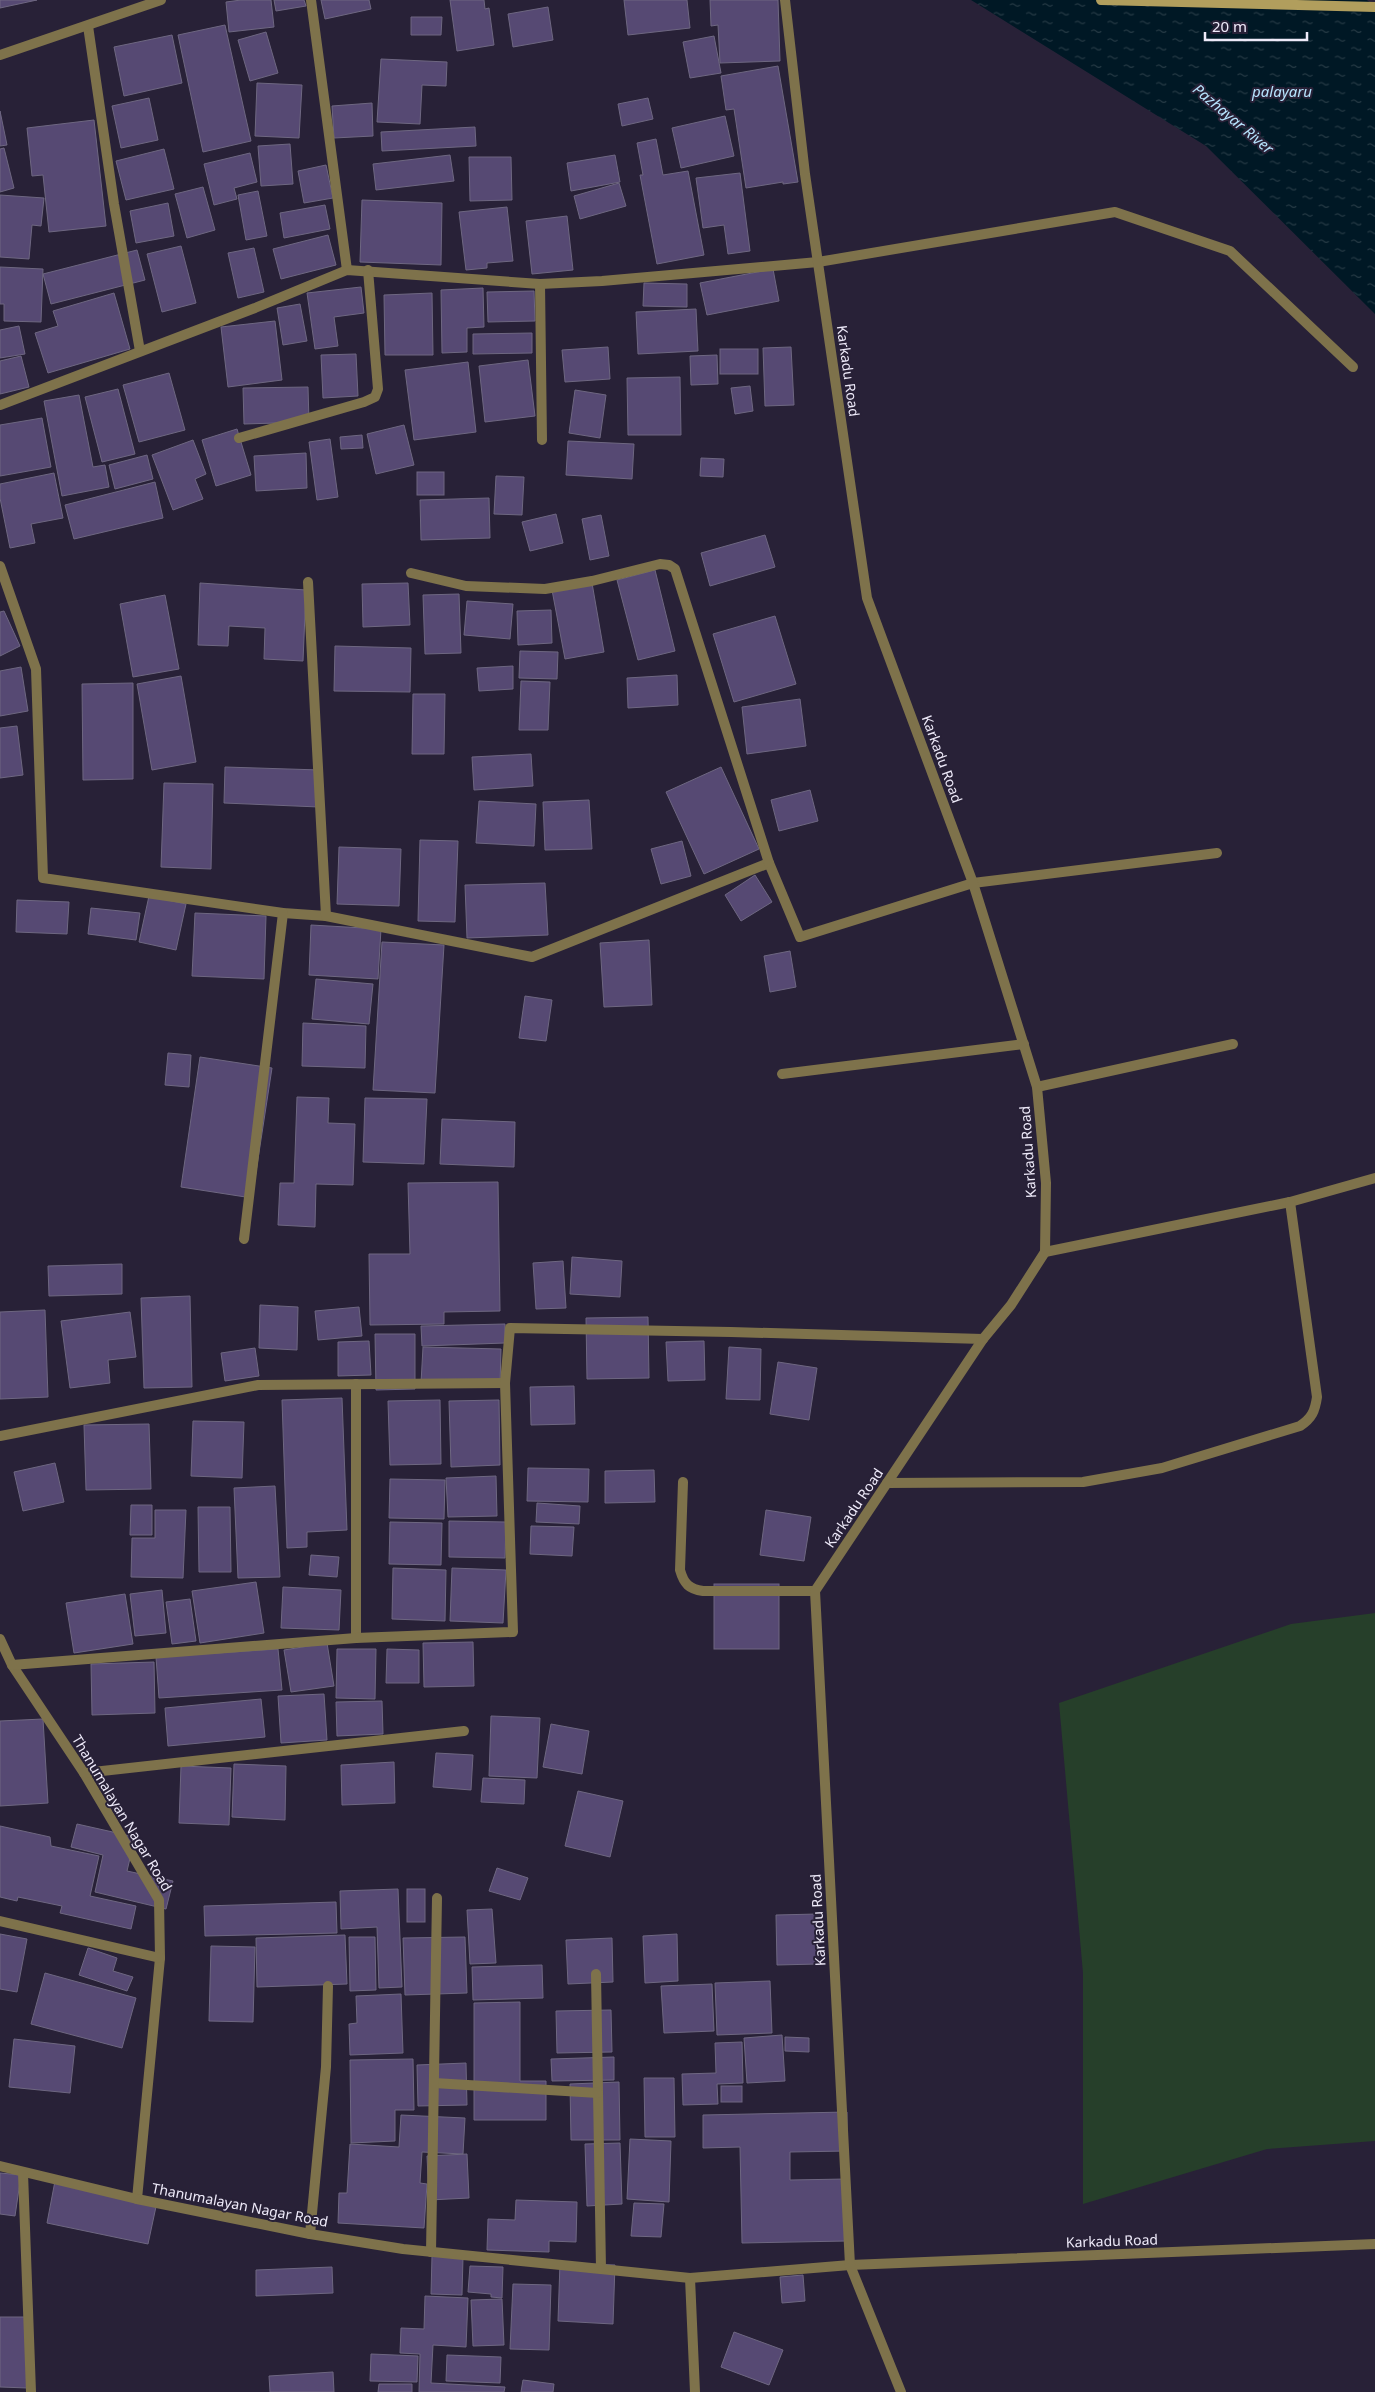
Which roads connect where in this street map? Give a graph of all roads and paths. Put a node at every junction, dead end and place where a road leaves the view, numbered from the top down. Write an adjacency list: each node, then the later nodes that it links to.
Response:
1 (161, 0): 6 (street)
2 (311, 0): 9 (street)
3 (785, 0): 8 (street, Karkadu Road)
4 (1101, 0): 5 (main road)
5 (1375, 7)
6 (88, 26): 7 (street); 12 (street)
7 (0, 55)
8 (818, 262): 11 (street); 13 (street); 22 (street, Karkadu Road)
9 (347, 270): 10 (street); 12 (street)
10 (368, 270): 11 (street); 15 (street)
11 (540, 284): 16 (street)
12 (140, 351): 14 (street)
13 (1354, 367)
14 (0, 405)
15 (239, 438)
16 (542, 440)
17 (0, 566): 23 (street)
18 (411, 573): 21 (street)
19 (308, 582): 24 (street)
20 (1217, 852): 22 (street)
21 (769, 863): 22 (street); 24 (street)
22 (973, 883): 25 (street, Karkadu Road)
23 (283, 913): 24 (street); 31 (street)
24 (326, 916)
25 (1024, 1044): 27 (street); 28 (street, Karkadu Road)
26 (1233, 1044): 28 (street)
27 (782, 1074)
28 (1037, 1088): 32 (street, Karkadu Road)
29 (1375, 1178): 30 (street)
30 (1290, 1202): 32 (street); 38 (street)
31 (244, 1239)
32 (1045, 1252): 33 (street, Karkadu Road)
33 (983, 1340): 34 (street); 38 (street, Karkadu Road)
34 (505, 1383): 35 (street); 40 (street)
35 (356, 1384): 36 (street); 40 (street)
36 (0, 1436)
37 (683, 1482): 39 (street)
38 (887, 1483): 39 (street, Karkadu Road)
39 (815, 1591): 58 (street, Karkadu Road)
40 (356, 1638): 42 (street)
41 (0, 1639): 42 (street, Thanumalayan Nagar Road)
42 (12, 1665): 44 (street, Thanumalayan Nagar Road)
43 (464, 1730): 44 (street)
44 (84, 1772): 47 (street, Thanumalayan Nagar Road)
45 (437, 1898): 50 (street)
46 (0, 1921): 47 (street)
47 (160, 1958): 54 (street, Thanumalayan Nagar Road)
48 (596, 1974): 51 (street)
49 (328, 1986): 55 (street)
50 (434, 2083): 51 (street); 57 (street)
51 (598, 2093): 59 (street)
52 (0, 2166): 53 (street)
53 (23, 2173): 54 (street); 61 (street)
54 (137, 2199): 55 (street, Thanumalayan Nagar Road)
55 (310, 2234): 57 (street, Thanumalayan Nagar Road)
56 (1375, 2244): 58 (street, Karkadu Road)
57 (431, 2252): 59 (street, Thanumalayan Nagar Road)
58 (850, 2265): 60 (street, Thanumalayan Nagar Road); 63 (street, Karkadu Road)
59 (601, 2269): 60 (street, Thanumalayan Nagar Road)
60 (690, 2278): 62 (street)
61 (31, 2392)
62 (695, 2392)
63 (901, 2392)

